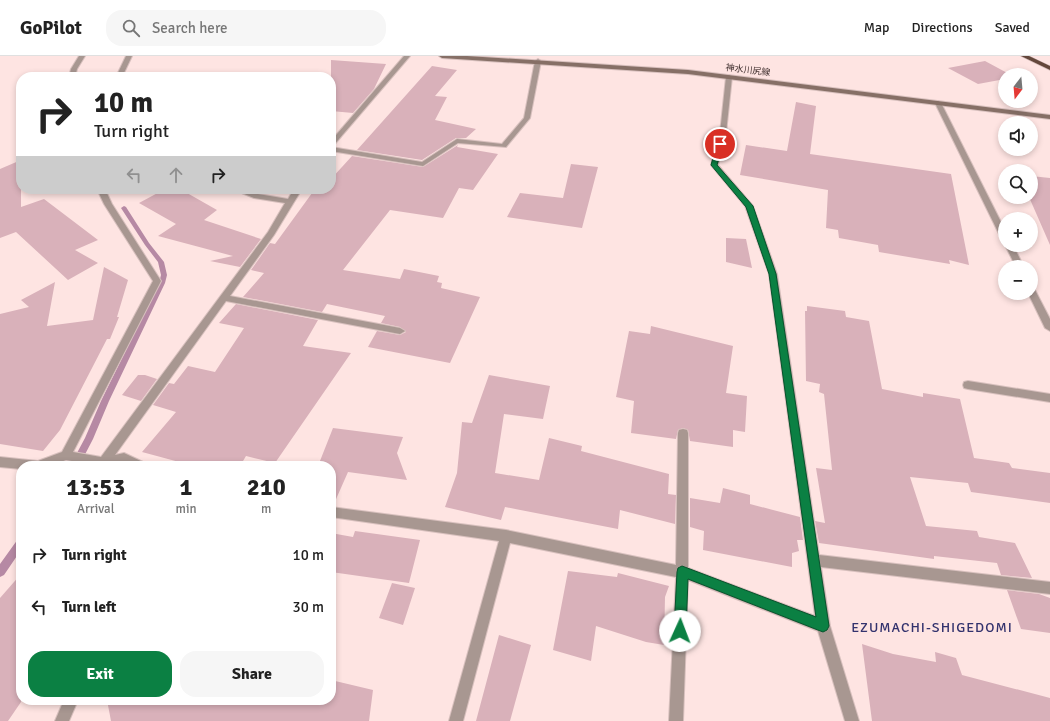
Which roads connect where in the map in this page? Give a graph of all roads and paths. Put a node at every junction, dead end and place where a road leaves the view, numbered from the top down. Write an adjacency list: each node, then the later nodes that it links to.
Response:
1 (82, 56): 8 (street)
2 (129, 56): 9 (street)
3 (407, 56): 13 (street)
4 (442, 56): 6 (main road, 神水川尻線)
5 (1024, 56): 7 (highway)
6 (538, 61): 10 (main road, 神水川尻線); 14 (street)
7 (1050, 68)
8 (73, 72)
9 (121, 72)
10 (729, 77): 11 (main road, 神水川尻線); 37 (street)
11 (938, 103): 12 (main road, 神水川尻線); 19 (street)
12 (1050, 117)
13 (336, 139)
14 (336, 150)
15 (103, 194): 27 (street)
16 (251, 194): 18 (street)
17 (295, 194): 18 (street)
18 (290, 202): 20 (street)
19 (998, 224)
20 (224, 298): 23 (street); 30 (street)
21 (1036, 300): 22 (street)
22 (1050, 328)
23 (400, 331)
24 (968, 385): 25 (street)
25 (1050, 398)
26 (683, 434): 38 (street)
27 (66, 454): 28 (street); 29 (street)
28 (50, 461)
29 (99, 461)
30 (105, 461)
31 (109, 461): 32 (street)
32 (130, 461)
33 (0, 462): 34 (street)
34 (16, 464)
35 (336, 513): 36 (street)
36 (506, 536): 38 (street); 43 (street)
37 (814, 560): 39 (street); 40 (street)
38 (682, 572): 40 (street); 44 (street)
39 (1050, 588)
40 (823, 626): 45 (street)
41 (69, 705): 42 (street)
42 (62, 721)
43 (456, 721)
44 (676, 721)
45 (852, 721)

